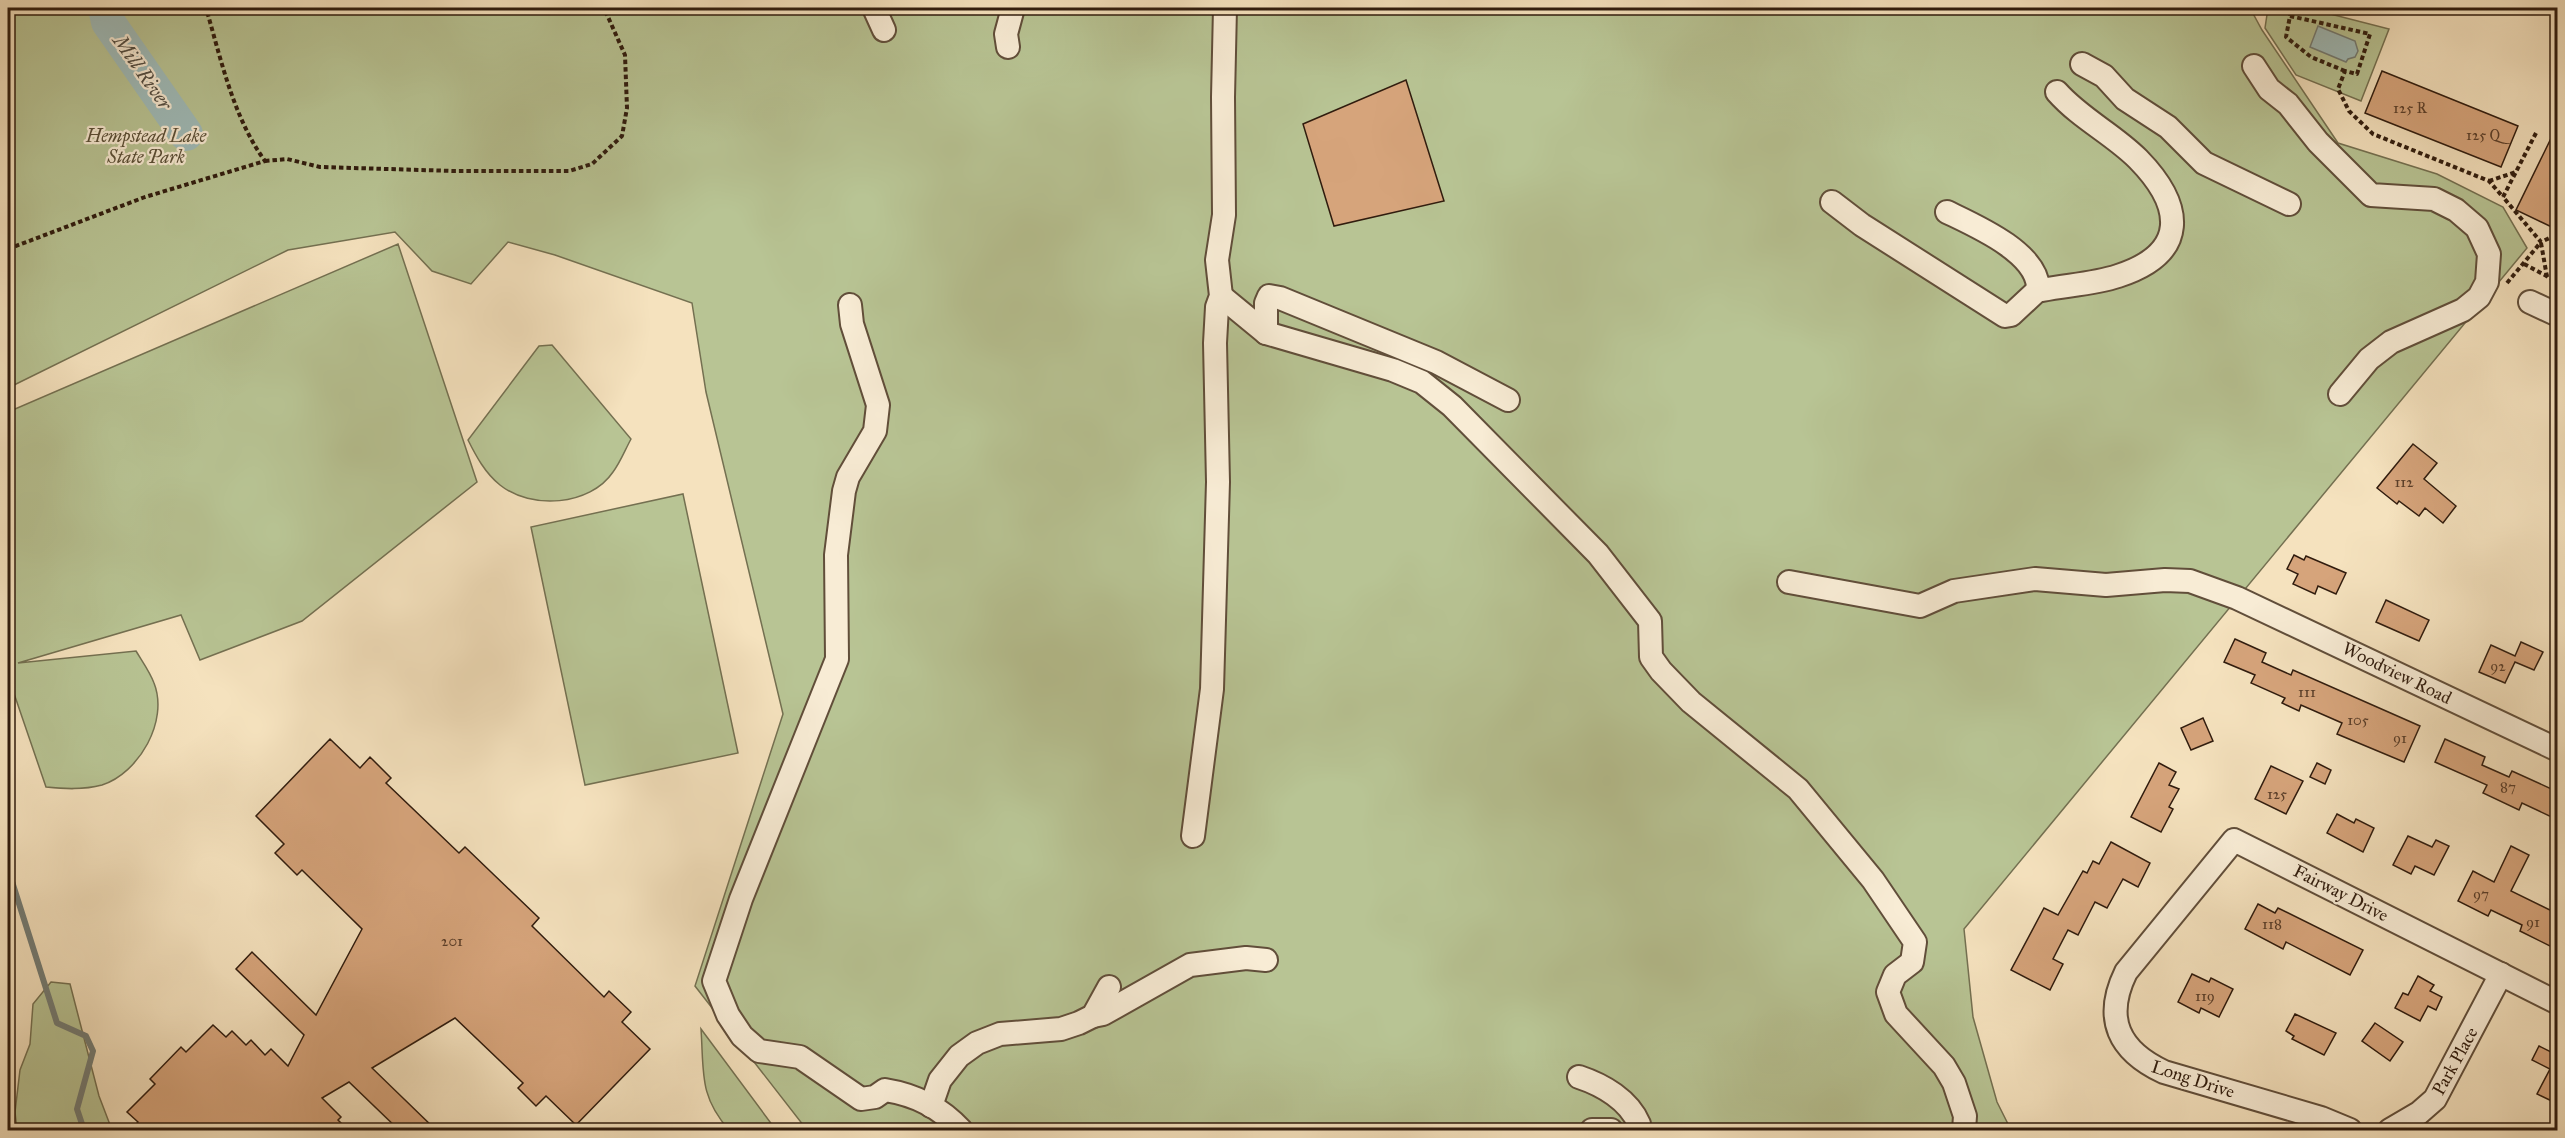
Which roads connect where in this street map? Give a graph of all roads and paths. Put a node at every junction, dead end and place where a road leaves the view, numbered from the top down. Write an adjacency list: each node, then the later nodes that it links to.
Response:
1 (206, 8): 13 (path)
2 (604, 8): 13 (path)
3 (874, 8): 6 (street)
4 (1013, 8): 7 (street)
5 (1225, 8): 28 (street)
6 (884, 30)
7 (1008, 47)
8 (2082, 64): 18 (street)
9 (2254, 66): 35 (street)
10 (2345, 71): 10 (path); 15 (path)
11 (2057, 92): 26 (street)
12 (2536, 133): 14 (path)
13 (265, 161): 22 (path)
14 (2516, 172): 15 (path); 16 (path)
15 (2489, 181): 16 (path)
16 (2504, 197): 21 (path)
17 (1832, 202): 26 (street)
18 (2289, 204)
19 (1947, 212): 26 (street)
20 (2558, 234): 21 (path)
21 (2541, 242): 23 (path); 24 (path)
22 (8, 249)
23 (2524, 264): 24 (path); 27 (path)
24 (2547, 277): 25 (path)
25 (2558, 282)
26 (2040, 288)
27 (2502, 288)
28 (1221, 296): 33 (street); 39 (street)
29 (2530, 302): 32 (street)
30 (850, 305): 47 (street)
31 (1318, 311): 33 (street); 34 (street); 36 (street)
32 (2558, 315)
33 (1266, 333): 34 (street)
34 (1310, 345): 52 (street)
35 (2340, 394)
36 (1508, 400)
37 (1789, 582): 38 (street, Woodview Road)
38 (2558, 750)
39 (1193, 836)
40 (2156, 936): 42 (street, Fairway Drive); 53 (street, Long Drive)
41 (1266, 960): 45 (street)
42 (2501, 974): 44 (street, Fairway Drive); 54 (street, Park Place)
43 (1110, 987): 45 (street)
44 (2558, 1003)
45 (1093, 1016): 47 (street)
46 (1579, 1077): 51 (street)
47 (931, 1106): 48 (street)
48 (961, 1131)
49 (1592, 1131): 50 (street)
50 (1611, 1131)
51 (1637, 1131)
52 (1964, 1131)
53 (2350, 1131)
54 (2391, 1131)

